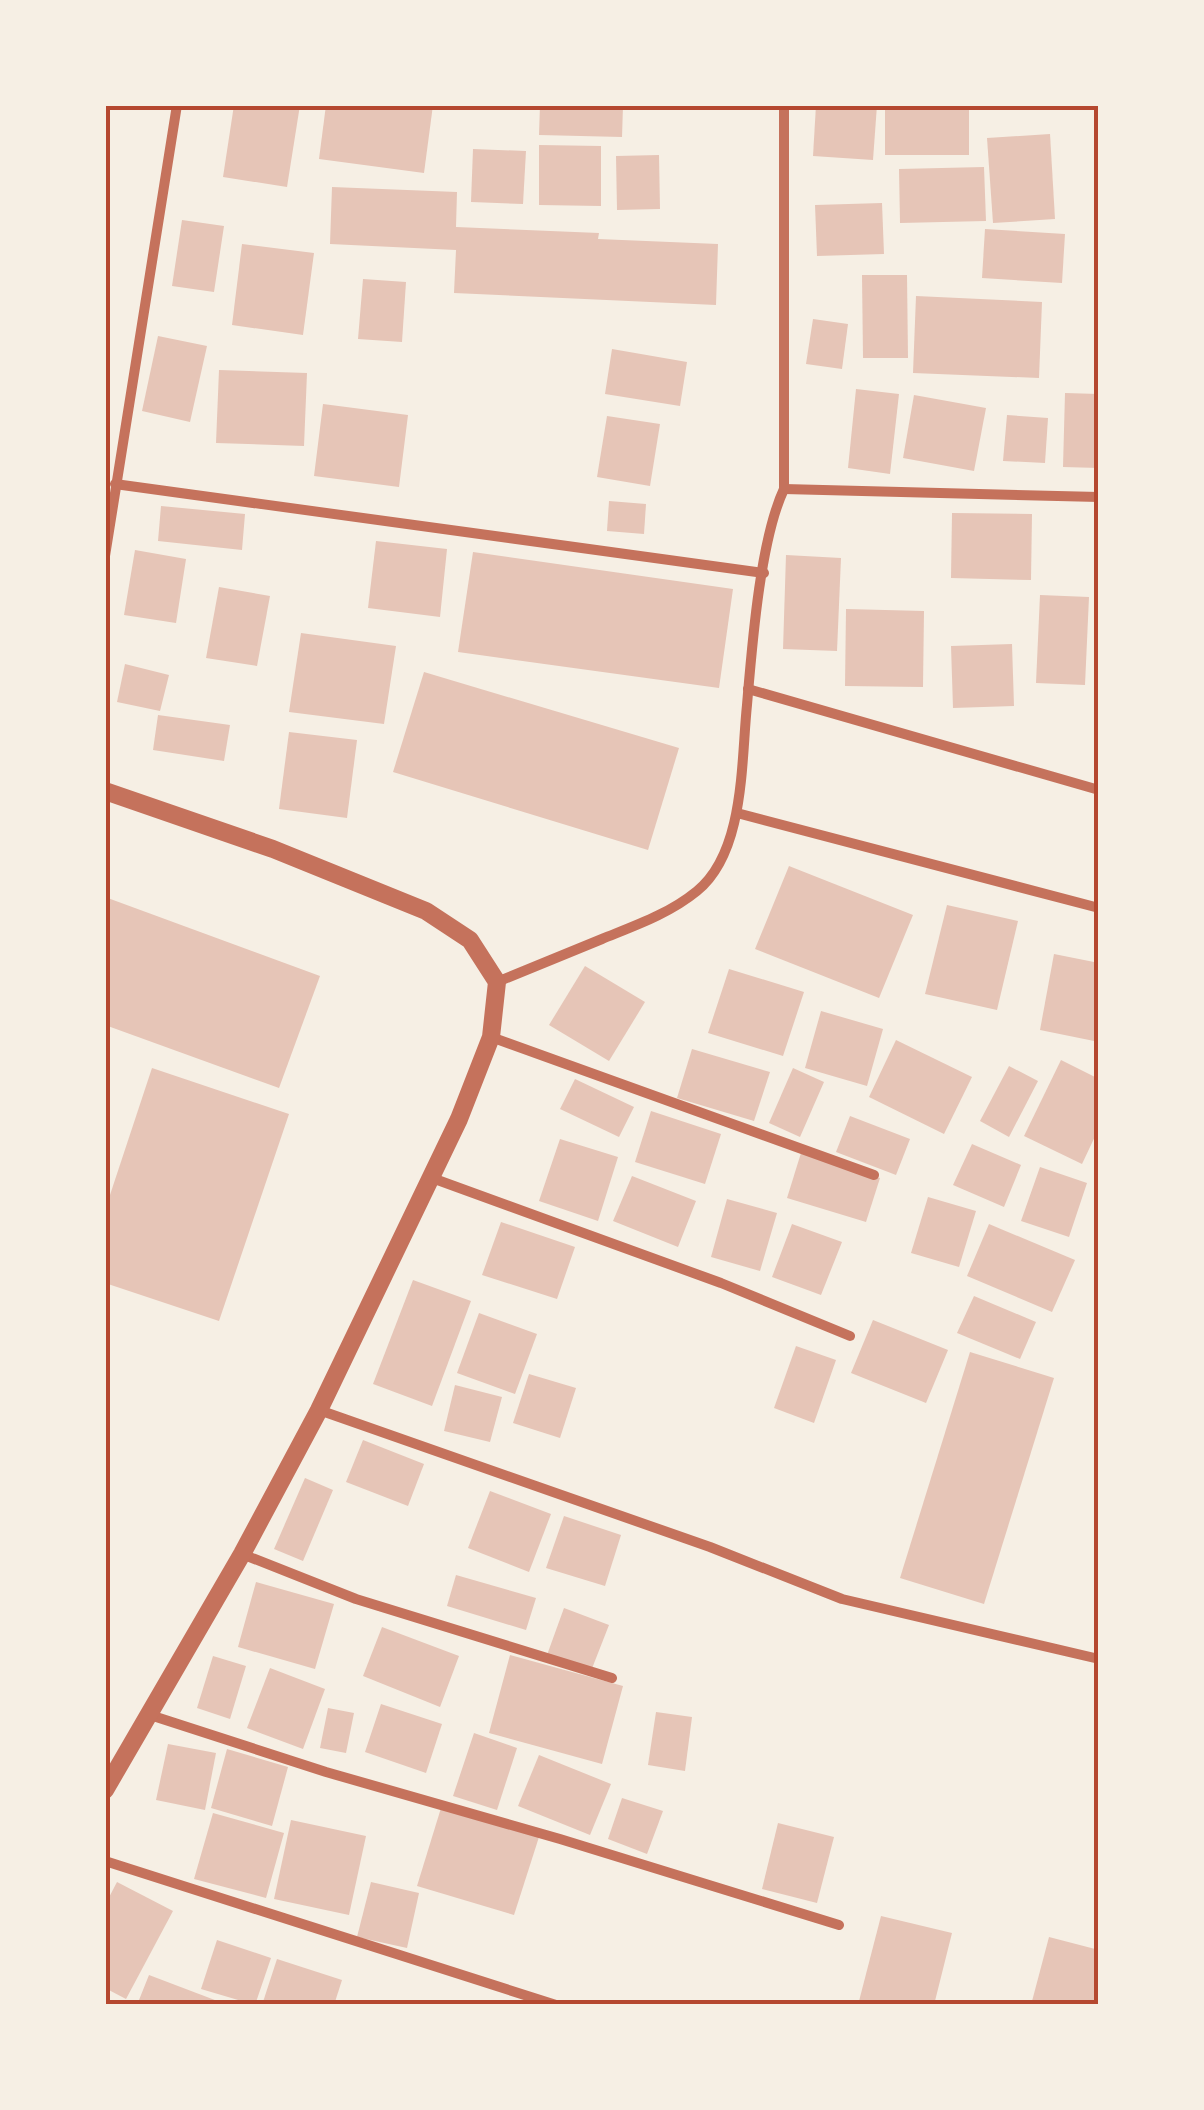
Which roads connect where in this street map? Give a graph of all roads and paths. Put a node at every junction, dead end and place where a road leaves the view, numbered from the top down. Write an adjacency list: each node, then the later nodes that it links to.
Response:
1 (178, 105): 3 (street)
2 (784, 105): 4 (street)
3 (115, 484): 6 (street); 7 (street)
4 (784, 489): 5 (street); 7 (street)
5 (1099, 498)
6 (105, 556)
7 (764, 573): 8 (street)
8 (748, 689): 9 (street); 11 (street)
9 (1099, 790)
10 (105, 791): 13 (street)
11 (737, 814): 12 (street); 13 (street)
12 (1099, 908)
13 (496, 982): 14 (street)
14 (492, 1037): 15 (street); 16 (street)
15 (874, 1175)
16 (432, 1178): 17 (street); 18 (street)
17 (850, 1336)
18 (319, 1410): 19 (street); 20 (street)
19 (248, 1556): 21 (street); 22 (street)
20 (1099, 1659)
21 (612, 1678)
22 (150, 1715): 23 (street); 25 (street)
23 (105, 1790)
24 (105, 1861): 26 (street)
25 (839, 1925)
26 (556, 2005)

